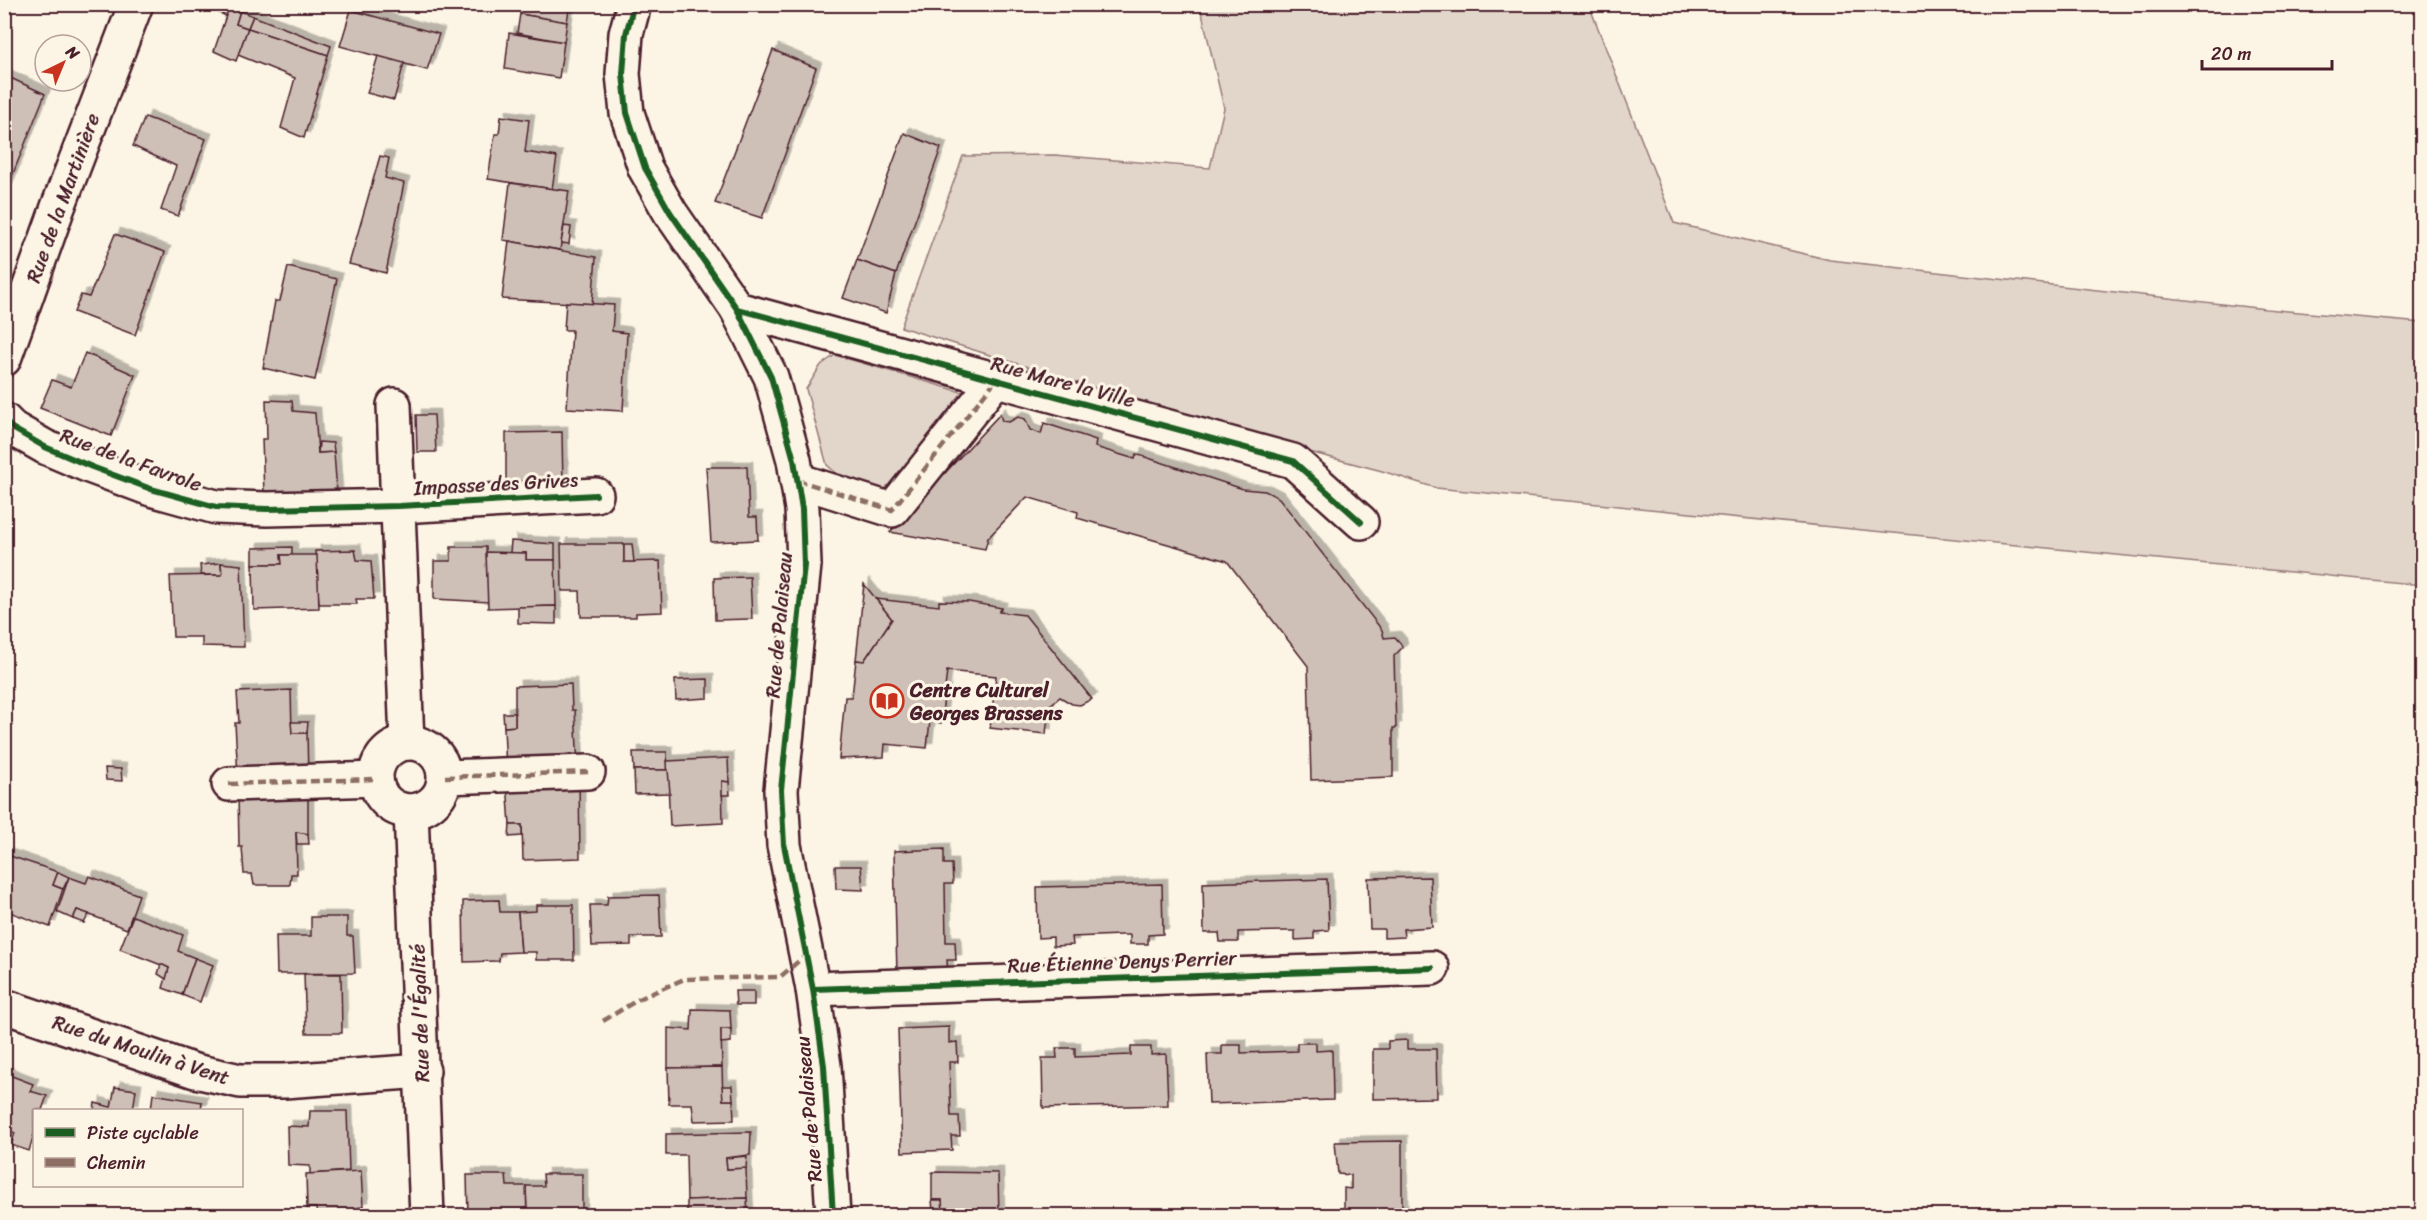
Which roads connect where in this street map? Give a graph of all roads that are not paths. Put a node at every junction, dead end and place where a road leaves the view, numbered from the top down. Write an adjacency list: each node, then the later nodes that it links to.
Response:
1 (136, 4): 4 (street, Rue de la Martinière)
2 (634, 4): 3 (street, Rue de Palaiseau)
3 (737, 309): 5 (street, Rue Mare la Ville); 8 (street, Rue de Palaiseau)
4 (4, 359)
5 (995, 381): 8 (street); 11 (street, Rue Mare la Ville)
6 (394, 405): 10 (street)
7 (4, 420): 10 (street, Rue de la Favrole)
8 (797, 480): 19 (street, Rue de Palaiseau)
9 (596, 495): 10 (street, Impasse des Grives)
10 (399, 506): 12 (street)
11 (1361, 522)
12 (407, 743): 14 (street); 15 (street)
13 (588, 772): 14 (street)
14 (445, 777): 17 (street)
15 (376, 779): 16 (street); 17 (street)
16 (229, 784)
17 (411, 811): 21 (street, Rue de l'Égalité)
18 (1432, 968): 19 (street, Rue Étienne Denys Perrier)
19 (813, 989): 23 (street, Rue de Palaiseau)
20 (4, 1006): 21 (street, Rue du Moulin à Vent)
21 (423, 1071): 22 (street, Rue de l'Égalité)
22 (427, 1215)
23 (833, 1215)

